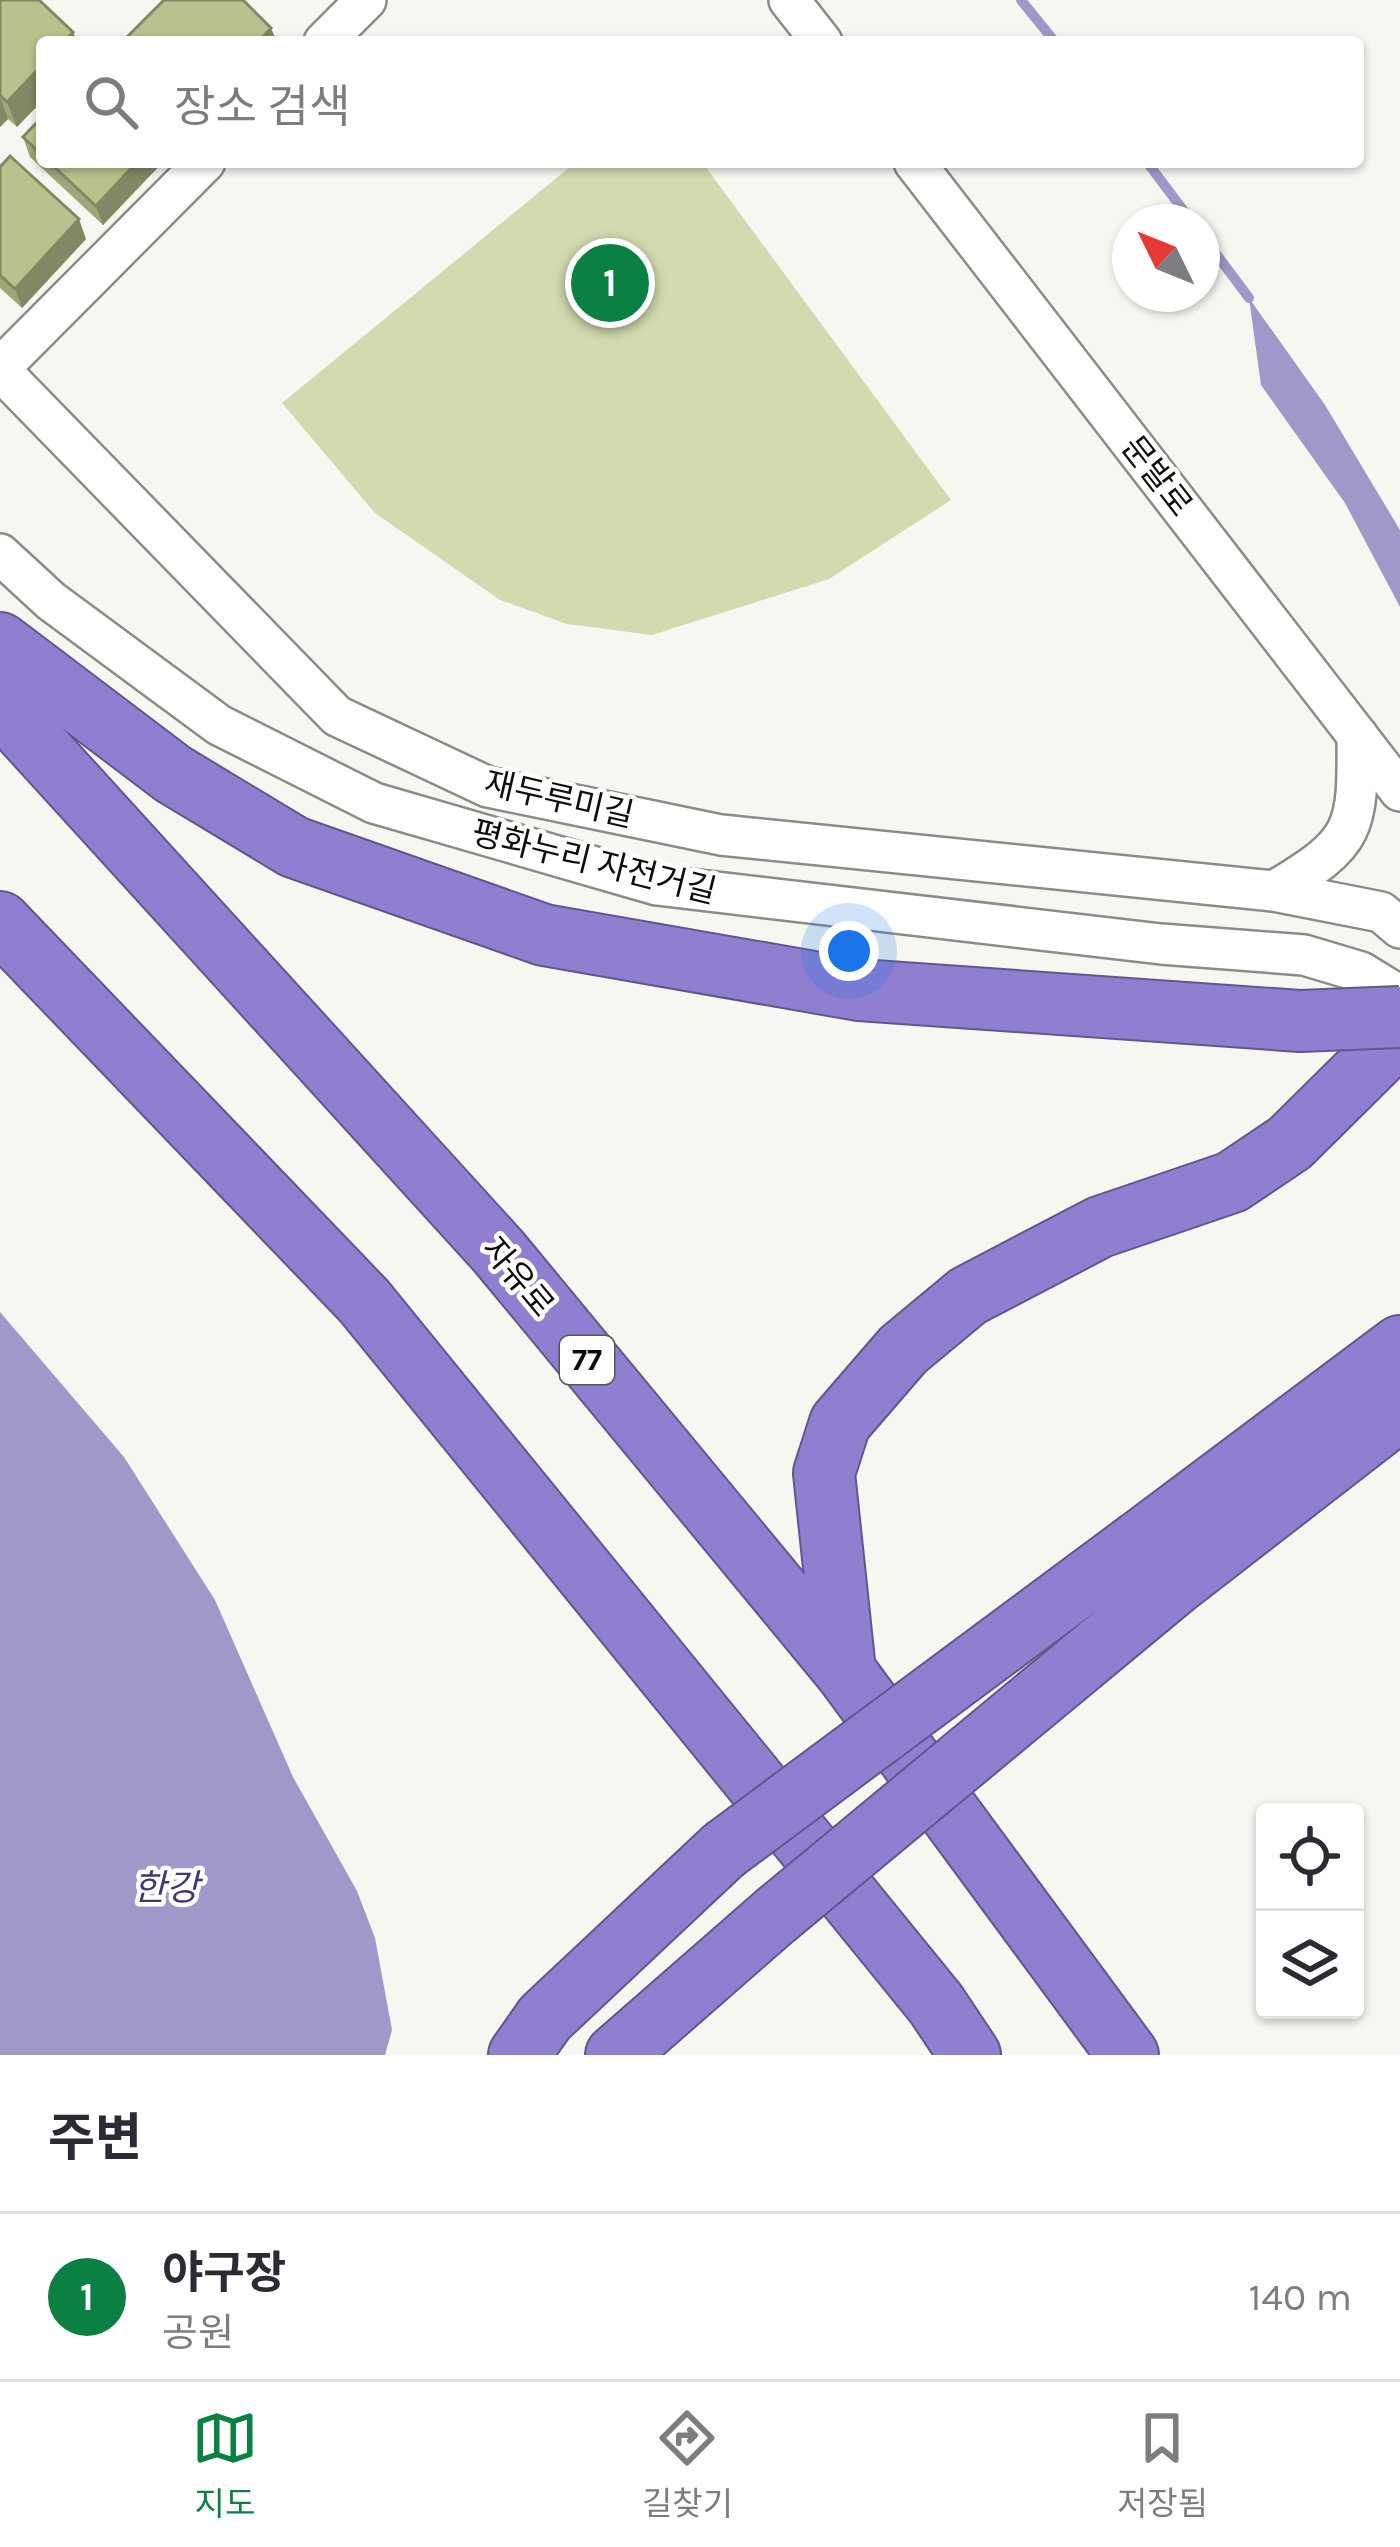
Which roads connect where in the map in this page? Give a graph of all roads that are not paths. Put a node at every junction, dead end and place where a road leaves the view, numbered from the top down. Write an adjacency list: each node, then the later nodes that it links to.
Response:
1 (366, 0): 3 (street)
2 (789, 0): 4 (street)
3 (331, 36)
4 (816, 36)
5 (199, 168): 7 (street)
6 (919, 168): 11 (street, 문발로)
7 (0, 369): 13 (street, 재두루미길)
8 (0, 554): 16 (street, 평화누리 자전거길)
9 (0, 643): 18 (highway, bridge)
10 (0, 704): 23 (highway, 자유로 / 77)
11 (1357, 735): 12 (street, 문발로); 13 (street)
12 (1400, 791)
13 (1274, 891): 15 (street, 재두루미길)
14 (0, 922): 24 (highway)
15 (1400, 928)
16 (1400, 996)
17 (1400, 1006): 19 (street)
18 (1400, 1017)
19 (1389, 1057): 23 (highway)
20 (1400, 1346): 22 (highway)
21 (1400, 1411): 22 (highway)
22 (1156, 1563): 25 (highway, bridge); 26 (highway, bridge)
23 (845, 1671): 27 (highway, 자유로 / 77)
24 (956, 2038)
25 (519, 2055)
26 (616, 2055)
27 (1128, 2055)

